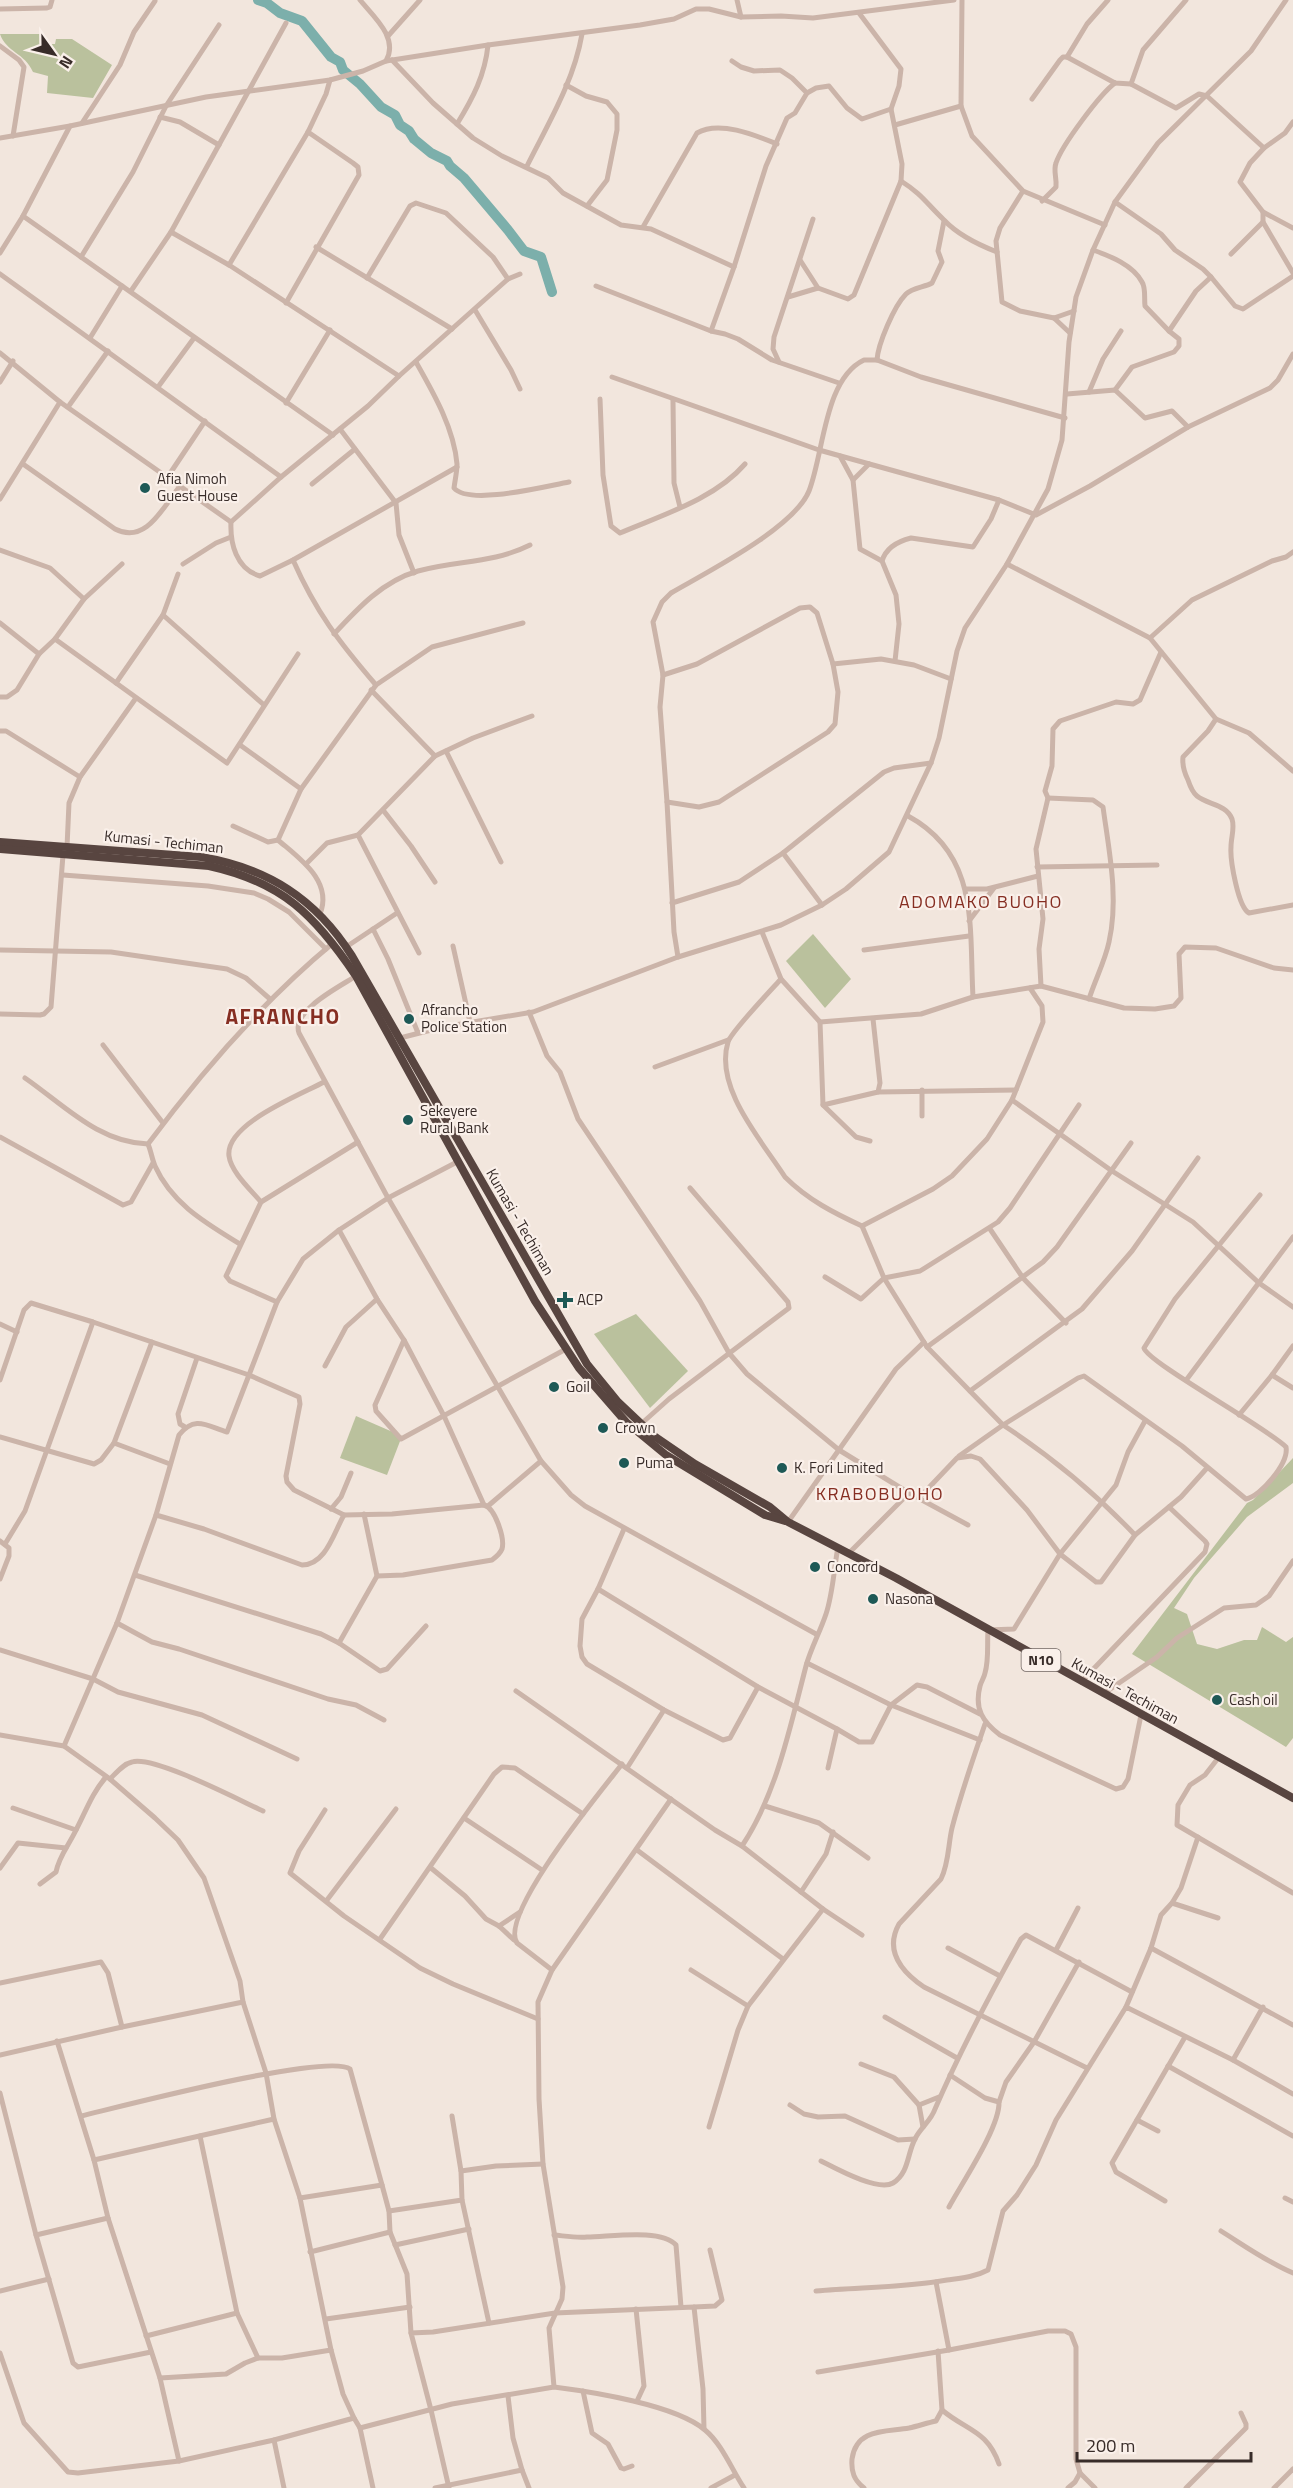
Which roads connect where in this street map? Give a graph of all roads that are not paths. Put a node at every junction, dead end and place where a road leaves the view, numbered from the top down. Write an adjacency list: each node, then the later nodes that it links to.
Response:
1 (52, 0): 12 (street)
2 (360, 0): 18 (street)
3 (420, 0): 18 (street)
4 (736, 0): 14 (street)
5 (954, 0): 11 (street)
6 (962, 0): 33 (street)
7 (1108, 0): 21 (street)
8 (1186, 0): 27 (street)
9 (1286, 0): 30 (street)
10 (155, 1): 37 (street)
11 (916, 3): 13 (street)
12 (0, 9)
13 (859, 13): 14 (street); 34 (street)
14 (741, 17): 17 (street)
15 (286, 23): 28 (street)
16 (219, 25): 32 (street)
17 (582, 34): 19 (street); 26 (street)
18 (388, 36): 22 (street)
19 (488, 45): 22 (street); 38 (street)
20 (0, 46): 44 (street)
21 (1067, 57): 25 (street); 31 (street)
22 (389, 61): 24 (street); 38 (street)
23 (732, 62): 29 (street)
24 (330, 80): 28 (street); 41 (street)
25 (1115, 83): 27 (street); 52 (street)
26 (566, 84): 49 (street); 54 (street)
27 (1131, 84): 30 (street)
28 (245, 93): 32 (street); 47 (street)
29 (807, 93): 34 (street); 46 (street)
30 (1207, 96): 48 (street); 53 (street)
31 (1032, 99)
32 (166, 106): 35 (street); 37 (street)
33 (961, 106): 39 (street); 51 (street)
34 (891, 108): 39 (street)
35 (160, 117): 47 (street); 69 (street)
36 (1293, 122): 42 (street)
37 (82, 123): 40 (street)
38 (457, 124): 49 (street)
39 (895, 125): 50 (street)
40 (70, 126): 44 (street); 56 (street)
41 (308, 132): 64 (street); 71 (street)
42 (1285, 133): 43 (street); 48 (street)
43 (1293, 135)
44 (13, 136): 45 (street)
45 (0, 138)
46 (777, 144): 61 (street); 72 (street)
47 (219, 145): 63 (street)
48 (1264, 148): 55 (street)
49 (527, 166): 54 (street)
50 (901, 182): 58 (street); 81 (street)
51 (1023, 191): 52 (street); 66 (street)
52 (1042, 201): 60 (street)
53 (1115, 202): 60 (street); 76 (street)
54 (587, 206): 61 (street)
55 (1263, 212): 59 (street); 62 (street)
56 (23, 216): 67 (street); 69 (street)
57 (813, 219): 70 (street)
58 (944, 221): 66 (street); 96 (street)
59 (1263, 222): 68 (street); 75 (street)
60 (1105, 225): 65 (street)
61 (643, 227): 72 (street)
62 (1293, 228)
63 (171, 232): 71 (street); 82 (street)
64 (316, 248): 77 (street); 84 (street)
65 (1093, 250): 86 (street); 92 (street)
66 (997, 252): 87 (street)
67 (0, 253)
68 (1231, 254)
69 (81, 257): 79 (street)
70 (800, 260): 81 (street); 83 (street)
71 (229, 265): 84 (street)
72 (735, 267): 90 (street)
73 (0, 274): 94 (street)
74 (520, 274): 78 (street)
75 (1293, 274): 76 (street)
76 (1211, 277): 92 (street)
77 (368, 278): 78 (street); 88 (street)
78 (508, 279): 85 (street)
79 (123, 286): 82 (street); 94 (street)
80 (596, 286): 90 (street)
81 (818, 288): 83 (street)
82 (131, 291): 95 (street)
83 (788, 297): 104 (street)
84 (286, 303): 89 (street)
85 (475, 310): 88 (street); 110 (street)
86 (1074, 311): 87 (street); 93 (street)
87 (1054, 318): 93 (street)
88 (452, 329): 103 (street)
89 (330, 330): 105 (street); 117 (street)
90 (711, 331): 104 (street)
91 (1120, 331): 112 (street)
92 (1169, 331): 111 (street)
93 (1070, 333): 113 (street)
94 (90, 338): 97 (street)
95 (194, 338): 109 (street); 117 (street)
96 (878, 349): 100 (street); 101 (street)
97 (108, 351): 109 (street); 118 (street)
98 (0, 353): 102 (street)
99 (1293, 354): 121 (street)
100 (864, 360): 101 (street); 108 (street)
101 (877, 360): 119 (street)
102 (13, 362): 107 (street); 116 (street)
103 (416, 362): 105 (street); 130 (street)
104 (779, 362): 108 (street)
105 (399, 376): 122 (street)
106 (612, 376): 115 (street)
107 (0, 382)
108 (839, 383): 125 (street)
109 (158, 387): 120 (street)
110 (520, 389)
111 (1115, 390): 112 (street); 121 (street)
112 (1089, 392): 113 (street)
113 (1066, 394): 119 (street)
114 (600, 399): 140 (street)
115 (673, 400): 125 (street); 140 (street)
116 (60, 402): 118 (street); 127 (street)
117 (286, 403): 123 (street)
118 (68, 407): 131 (street)
119 (1065, 418): 141 (street)
120 (204, 421): 131 (street); 132 (street)
121 (1188, 428): 141 (street)
122 (340, 429): 123 (street); 124 (street)
123 (333, 435): 132 (street)
124 (355, 449): 135 (street); 139 (street)
125 (819, 450): 126 (street); 166 (street)
126 (840, 456): 129 (street); 133 (street)
127 (23, 464): 136 (street); 137 (street)
128 (745, 464): 140 (street)
129 (869, 464): 133 (street); 138 (street)
130 (457, 467): 134 (street); 139 (street)
131 (167, 477): 136 (street)
132 (281, 477): 142 (street)
133 (852, 480): 148 (street)
134 (568, 482)
135 (312, 484)
136 (180, 486): 142 (street)
137 (0, 499)
138 (999, 500): 141 (street); 148 (street)
139 (396, 503): 147 (street); 152 (street)
140 (680, 507)
141 (1036, 515): 151 (street)
142 (231, 522): 143 (street)
143 (231, 537): 147 (street); 150 (street)
144 (530, 545): 152 (street)
145 (0, 550): 154 (street)
146 (1293, 552): 159 (street)
147 (293, 560): 158 (street)
148 (882, 561): 164 (street)
149 (122, 564): 154 (street)
150 (183, 564)
151 (1007, 564): 159 (street); 167 (street)
152 (414, 573): 158 (street)
153 (178, 574): 155 (street)
154 (84, 599): 160 (street)
155 (163, 615): 168 (street); 172 (street)
156 (0, 623): 162 (street)
157 (523, 623): 169 (street)
158 (334, 634): 169 (street)
159 (1150, 638): 161 (street)
160 (55, 639): 162 (street); 168 (street)
161 (1161, 652): 174 (street); 183 (street)
162 (39, 654): 170 (street)
163 (298, 654): 172 (street)
164 (895, 661): 165 (street); 167 (street)
165 (832, 664): 166 (street); 184 (street)
166 (663, 675): 184 (street)
167 (951, 679): 179 (street)
168 (116, 683): 171 (street)
169 (374, 688): 178 (street); 182 (street)
170 (0, 697)
171 (136, 698): 176 (street); 181 (street)
172 (264, 705): 176 (street)
173 (532, 716): 177 (street)
174 (1216, 719): 180 (street); 206 (street)
175 (0, 731): 181 (street)
176 (240, 745): 182 (street)
177 (446, 751): 178 (street); 194 (street)
178 (435, 756): 185 (street)
179 (931, 763): 186 (street); 193 (street)
180 (1293, 771)
181 (80, 777): 192 (street)
182 (301, 789): 189 (street)
183 (1048, 798): 197 (street); 198 (street)
184 (667, 802): 204 (street)
185 (383, 810): 188 (street); 201 (street)
186 (908, 816): 203 (street); 205 (street)
187 (232, 826): 189 (street)
188 (358, 835): 195 (street); 207 (street)
189 (278, 840): 195 (street)
190 (0, 842): 192 (highway, Kumasi - Techiman / N10)
191 (0, 849): 192 (highway, N10)
192 (65, 851): 199 (street); 208 (highway, Kumasi - Techiman / N10); 213 (highway, N10)
193 (783, 853): 204 (street); 205 (street)
194 (501, 862)
195 (306, 864): 208 (street)
196 (1157, 865): 198 (street)
197 (1037, 867): 198 (street); 200 (street)
198 (1111, 867): 229 (street)
199 (63, 875): 217 (street); 219 (street)
200 (1038, 876): 202 (street); 225 (street)
201 (435, 882)
202 (995, 887): 203 (street); 209 (street)
203 (966, 889): 209 (street)
204 (672, 903): 221 (street)
205 (822, 905): 211 (street)
206 (1293, 905)
207 (397, 913): 210 (street); 220 (street)
208 (320, 914): 215 (highway, Kumasi - Techiman / N10)
209 (969, 922): 212 (street)
210 (373, 929): 215 (street); 235 (street)
211 (762, 932): 221 (street); 224 (street)
212 (969, 936): 218 (street); 227 (street)
213 (333, 943): 217 (street); 223 (highway, N10)
214 (453, 946): 233 (street)
215 (346, 947): 236 (highway, Kumasi - Techiman / N10)
216 (0, 950): 219 (street)
217 (326, 950): 228 (street)
218 (864, 950)
219 (55, 951): 228 (street); 231 (street)
220 (419, 953)
221 (678, 957): 230 (street)
222 (1293, 970): 229 (street)
223 (356, 976): 241 (street); 257 (highway, N10)
224 (781, 979): 234 (street); 237 (street)
225 (1041, 986): 226 (street); 229 (street)
226 (1030, 988): 227 (street); 243 (street)
227 (973, 997): 232 (street)
228 (270, 999): 249 (street)
229 (1089, 999)
230 (529, 1012): 233 (street); 289 (street)
231 (0, 1014)
232 (873, 1019): 234 (street); 244 (street)
233 (471, 1022): 235 (street)
234 (820, 1022): 246 (street)
235 (418, 1033): 236 (street)
236 (400, 1038): 271 (highway, Kumasi - Techiman / N10)
237 (728, 1040): 239 (street); 265 (street)
238 (103, 1046): 249 (street)
239 (655, 1067)
240 (25, 1078): 254 (street)
241 (324, 1082): 252 (street); 263 (street)
242 (922, 1090): 243 (street); 244 (street); 248 (street)
243 (1016, 1090): 245 (street)
244 (878, 1092): 246 (street)
245 (1012, 1100): 250 (street); 265 (street)
246 (823, 1104): 253 (street)
247 (1079, 1105): 250 (street)
248 (922, 1116)
249 (163, 1123): 254 (street)
250 (1060, 1135): 259 (street); 266 (street)
251 (0, 1137): 258 (street)
252 (358, 1142): 262 (street); 263 (street)
253 (870, 1142)
254 (148, 1143): 258 (street)
255 (1131, 1143): 259 (street)
256 (1198, 1158): 264 (street)
257 (457, 1162): 262 (street); 272 (highway, N10)
258 (153, 1163): 269 (street)
259 (1112, 1171): 264 (street); 275 (street)
260 (690, 1188): 289 (street)
261 (1260, 1195): 270 (street)
262 (388, 1198): 267 (street); 296 (street)
263 (261, 1202): 269 (street)
264 (1164, 1206): 270 (street); 281 (street)
265 (862, 1226): 274 (street)
266 (990, 1229): 274 (street); 275 (street)
267 (339, 1230): 277 (street); 278 (street)
268 (1293, 1237): 276 (street)
269 (240, 1244): 278 (street)
270 (1219, 1246): 276 (street); 294 (street)
271 (519, 1247): 272 (highway); 302 (highway, Kumasi - Techiman / N10)
272 (508, 1254): 288 (highway, N10)
273 (825, 1277): 274 (street)
274 (884, 1278): 286 (street)
275 (1023, 1278): 281 (street); 286 (street)
276 (1259, 1283): 279 (street); 294 (street)
277 (377, 1299): 284 (street); 291 (street)
278 (278, 1302): 292 (street)
279 (1293, 1307)
280 (93, 1322): 283 (street); 285 (street); 308 (street)
281 (1066, 1323): 298 (street)
282 (0, 1324): 283 (street)
283 (17, 1332): 295 (street)
284 (404, 1341): 300 (street); 300 (street)
285 (152, 1342): 290 (street); 306 (street)
286 (926, 1344): 298 (street); 307 (street)
287 (1293, 1346): 293 (street)
288 (566, 1349): 296 (street); 323 (highway, N10)
289 (729, 1353): 302 (street); 307 (street)
290 (197, 1358): 292 (street); 304 (street)
291 (325, 1366)
292 (249, 1375): 304 (street); 319 (street)
293 (1272, 1375): 297 (street); 299 (street)
294 (1187, 1379): 299 (street)
295 (0, 1380)
296 (497, 1388): 300 (street); 310 (street)
297 (1293, 1388)
298 (969, 1391): 303 (street)
299 (1239, 1415): 312 (street)
300 (444, 1416): 317 (street)
301 (1145, 1421): 303 (street); 312 (street); 316 (street)
302 (641, 1424): 323 (highway, Kumasi - Techiman / N10)
303 (1003, 1425): 309 (street); 316 (street)
304 (185, 1427): 311 (street)
305 (0, 1437): 308 (street)
306 (114, 1443): 308 (street); 311 (street)
307 (839, 1450): 314 (street); 323 (street)
308 (46, 1452): 327 (street)
309 (957, 1458): 315 (street); 330 (street)
310 (541, 1461): 317 (street); 325 (street)
311 (170, 1464): 321 (street)
312 (1208, 1468): 318 (street)
313 (351, 1473): 319 (street)
314 (909, 1493): 315 (street); 329 (street)
315 (919, 1498): 324 (street)
316 (1103, 1502): 326 (street); 330 (street)
317 (486, 1505): 320 (street); 333 (street)
318 (1169, 1507): 326 (street); 344 (street)
319 (332, 1509): 322 (street)
320 (364, 1514): 322 (street); 333 (street)
321 (156, 1515): 322 (street); 332 (street)
322 (344, 1515)
323 (788, 1522): 328 (highway, Kumasi - Techiman / N10)
324 (968, 1525)
325 (624, 1529): 335 (street); 339 (street)
326 (1136, 1535): 330 (street)
327 (2, 1542): 334 (street)
328 (838, 1547): 329 (highway, Kumasi - Techiman / N10); 339 (street)
329 (849, 1553): 338 (highway, Kumasi - Techiman / N10)
330 (1060, 1554): 338 (street)
331 (1293, 1561): 347 (street)
332 (135, 1575): 336 (street); 340 (street)
333 (376, 1576): 340 (street)
334 (0, 1579)
335 (598, 1589): 345 (street); 350 (street)
336 (117, 1623): 343 (street); 353 (street)
337 (426, 1626): 340 (street)
338 (988, 1630): 344 (highway, Kumasi - Techiman / N10); 351 (street)
339 (816, 1634): 342 (street)
340 (339, 1642)
341 (0, 1650): 343 (street)
342 (807, 1663): 348 (street); 349 (street)
343 (93, 1679): 358 (street); 360 (street)
344 (1081, 1682): 347 (highway, Kumasi - Techiman / N10)
345 (758, 1687): 349 (street); 350 (street)
346 (516, 1691): 361 (street)
347 (1103, 1694): 352 (highway, Kumasi - Techiman / N10)
348 (891, 1705): 351 (street); 355 (street); 357 (street)
349 (796, 1707): 355 (street); 366 (street)
350 (664, 1710): 361 (street)
351 (980, 1714): 354 (street)
352 (1141, 1715): 354 (street); 359 (highway, Kumasi - Techiman / N10)
353 (384, 1720)
354 (985, 1724): 357 (street)
355 (837, 1729): 362 (street)
356 (0, 1735): 358 (street)
357 (980, 1740): 410 (street)
358 (64, 1746): 363 (street)
359 (1219, 1757): 364 (highway, Kumasi - Techiman / N10); 375 (street)
360 (297, 1759)
361 (624, 1766): 365 (street); 371 (street)
362 (828, 1768)
363 (108, 1778): 370 (street); 373 (street); 406 (street)
364 (1293, 1798)
365 (671, 1800): 376 (street); 378 (street)
366 (765, 1806): 374 (street); 376 (street)
367 (14, 1808): 373 (street)
368 (396, 1809): 386 (street)
369 (325, 1810): 386 (street)
370 (263, 1811)
371 (583, 1814): 372 (street); 382 (street)
372 (464, 1818): 381 (street); 382 (street)
373 (76, 1830): 377 (street)
374 (833, 1832): 379 (street); 384 (street)
375 (1198, 1837): 385 (street); 387 (street)
376 (742, 1846): 384 (street)
377 (66, 1848): 380 (street); 383 (street)
378 (637, 1850): 399 (street); 401 (street)
379 (868, 1858)
380 (0, 1868)
381 (431, 1868): 392 (street); 394 (street)
382 (542, 1870): 390 (street)
383 (40, 1884)
384 (801, 1892): 389 (street)
385 (1293, 1893)
386 (327, 1900): 394 (street)
387 (1172, 1903): 391 (street); 397 (street)
388 (1078, 1908): 398 (street)
389 (823, 1909): 393 (street); 399 (street)
390 (521, 1911): 392 (street); 395 (street)
391 (1218, 1918)
392 (499, 1926): 395 (street)
393 (862, 1935)
394 (380, 1939): 412 (street)
395 (514, 1940): 401 (street)
396 (948, 1948): 403 (street)
397 (1151, 1948): 405 (street); 409 (street)
398 (1056, 1950): 400 (street); 403 (street)
399 (783, 1959): 407 (street)
400 (1079, 1962): 405 (street); 417 (street)
401 (552, 1970): 412 (street)
402 (691, 1970): 407 (street)
403 (1000, 1976): 410 (street)
404 (0, 1983): 414 (street)
405 (1132, 1992): 408 (street)
406 (243, 2002): 414 (street); 424 (street)
407 (747, 2006): 436 (street)
408 (1126, 2007): 415 (street); 423 (street)
409 (1263, 2007): 413 (street); 420 (street)
410 (978, 2014): 417 (street); 419 (street)
411 (885, 2017): 419 (street)
412 (538, 2019): 444 (street)
413 (1293, 2025)
414 (122, 2027): 416 (street)
415 (1185, 2037): 420 (street); 422 (street)
416 (57, 2041): 418 (street); 432 (street)
417 (1034, 2042): 423 (street); 429 (street)
418 (0, 2055)
419 (957, 2058): 425 (street)
420 (1233, 2060): 427 (street)
421 (861, 2064): 431 (street)
422 (1168, 2066): 435 (street); 440 (street)
423 (1087, 2068): 465 (street)
424 (266, 2073): 432 (street); 434 (street); 446 (street)
425 (950, 2075): 428 (street); 429 (street)
426 (0, 2093): 458 (street)
427 (1293, 2094)
428 (939, 2097): 431 (street); 437 (street)
429 (999, 2102): 452 (street)
430 (790, 2104): 441 (street)
431 (919, 2105): 437 (street)
432 (81, 2116): 442 (street)
433 (452, 2116): 445 (street)
434 (274, 2119): 439 (street); 447 (street)
435 (1137, 2120): 438 (street); 450 (street)
436 (710, 2127)
437 (923, 2127): 441 (street)
438 (1158, 2131)
439 (200, 2136): 442 (street); 472 (street)
440 (1293, 2136)
441 (915, 2139): 443 (street)
442 (94, 2160): 454 (street)
443 (821, 2161)
444 (543, 2164): 445 (street); 459 (street)
445 (461, 2171): 449 (street)
446 (382, 2185): 447 (street); 453 (street)
447 (300, 2198): 462 (street)
448 (1285, 2198): 451 (street)
449 (462, 2200): 453 (street); 455 (street)
450 (1165, 2201)
451 (1293, 2202)
452 (949, 2206)
453 (389, 2211): 457 (street)
454 (108, 2218): 458 (street); 477 (street)
455 (469, 2229): 460 (street); 475 (street)
456 (1221, 2231): 463 (street)
457 (390, 2232): 460 (street); 462 (street)
458 (36, 2235): 464 (street)
459 (554, 2235): 469 (street); 473 (street)
460 (395, 2245): 468 (street)
461 (710, 2250): 470 (street)
462 (310, 2252): 474 (street)
463 (1293, 2273)
464 (49, 2279): 466 (street); 481 (street)
465 (936, 2282): 467 (street); 479 (street)
466 (0, 2290)
467 (816, 2291)
468 (410, 2307): 474 (street); 476 (street)
469 (681, 2307): 470 (street); 471 (street)
470 (694, 2307): 495 (street)
471 (636, 2309): 473 (street); 489 (street)
472 (237, 2313): 477 (street); 483 (street)
473 (555, 2313): 475 (street); 486 (street)
474 (326, 2319): 478 (street)
475 (489, 2323): 476 (street)
476 (411, 2333): 490 (street)
477 (146, 2336): 481 (street)
478 (332, 2350): 483 (street); 493 (street)
479 (949, 2350): 480 (street); 502 (street)
480 (938, 2351): 484 (street); 491 (street)
481 (151, 2352): 485 (street)
482 (0, 2353): 497 (street)
483 (258, 2358): 485 (street)
484 (818, 2372)
485 (160, 2378): 497 (street)
486 (554, 2387): 487 (street); 488 (street)
487 (583, 2391): 489 (street); 499 (street)
488 (508, 2396): 490 (street); 501 (street)
489 (637, 2401): 495 (street)
490 (432, 2410): 494 (street); 504 (street)
491 (942, 2410): 498 (street); 511 (street)
492 (1241, 2413): 514 (street)
493 (354, 2418): 494 (street); 496 (street)
494 (360, 2428): 506 (street)
495 (704, 2429): 503 (street)
496 (274, 2440): 497 (street); 505 (street)
497 (179, 2461)
498 (999, 2464)
499 (632, 2466)
500 (1293, 2469): 515 (street)
501 (522, 2470): 504 (street); 508 (street)
502 (1080, 2473): 512 (street); 513 (street)
503 (735, 2475): 509 (street); 510 (street)
504 (448, 2486): 507 (street)
505 (284, 2488)
506 (373, 2488)
507 (435, 2488)
508 (529, 2488)
509 (711, 2488)
510 (744, 2488)
511 (864, 2488)
512 (1068, 2488)
513 (1095, 2488)
514 (1186, 2488)
515 (1274, 2488)

